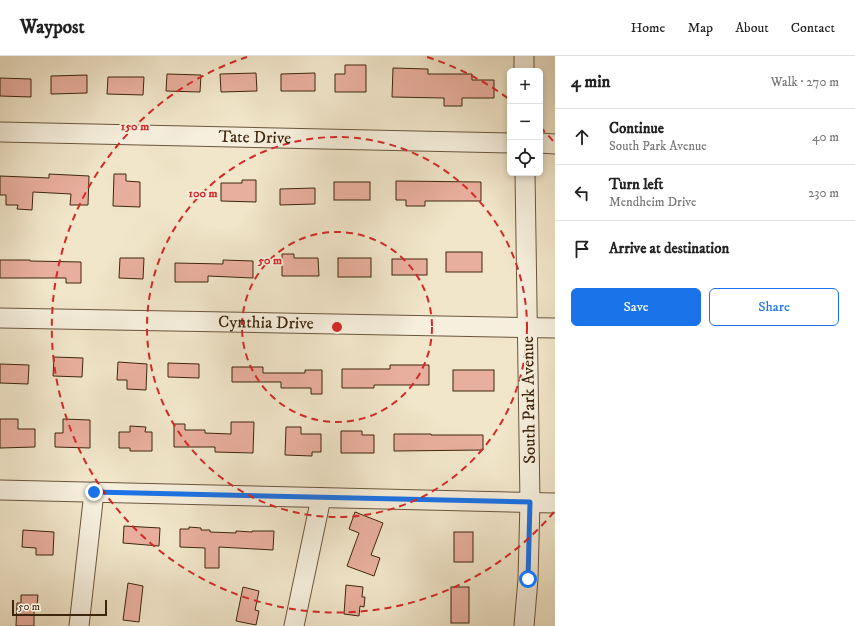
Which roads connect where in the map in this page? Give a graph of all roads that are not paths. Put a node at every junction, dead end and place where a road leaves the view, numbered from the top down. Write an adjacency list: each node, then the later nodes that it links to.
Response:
1 (524, 56): 2 (street)
2 (524, 68)
3 (0, 132): 4 (street, Tate Drive)
4 (507, 143)
5 (543, 143): 6 (street)
6 (555, 144)
7 (525, 176): 9 (street, South Park Avenue)
8 (0, 318): 9 (street, Cynthia Drive)
9 (528, 327): 10 (street, Cynthia Drive); 14 (street, South Park Avenue)
10 (555, 328)
11 (0, 490): 12 (street)
12 (94, 492): 13 (street); 16 (street)
13 (321, 498): 14 (street); 17 (street)
14 (530, 502): 15 (street); 18 (street, South Park Avenue)
15 (555, 503)
16 (79, 626)
17 (294, 626)
18 (524, 626)

